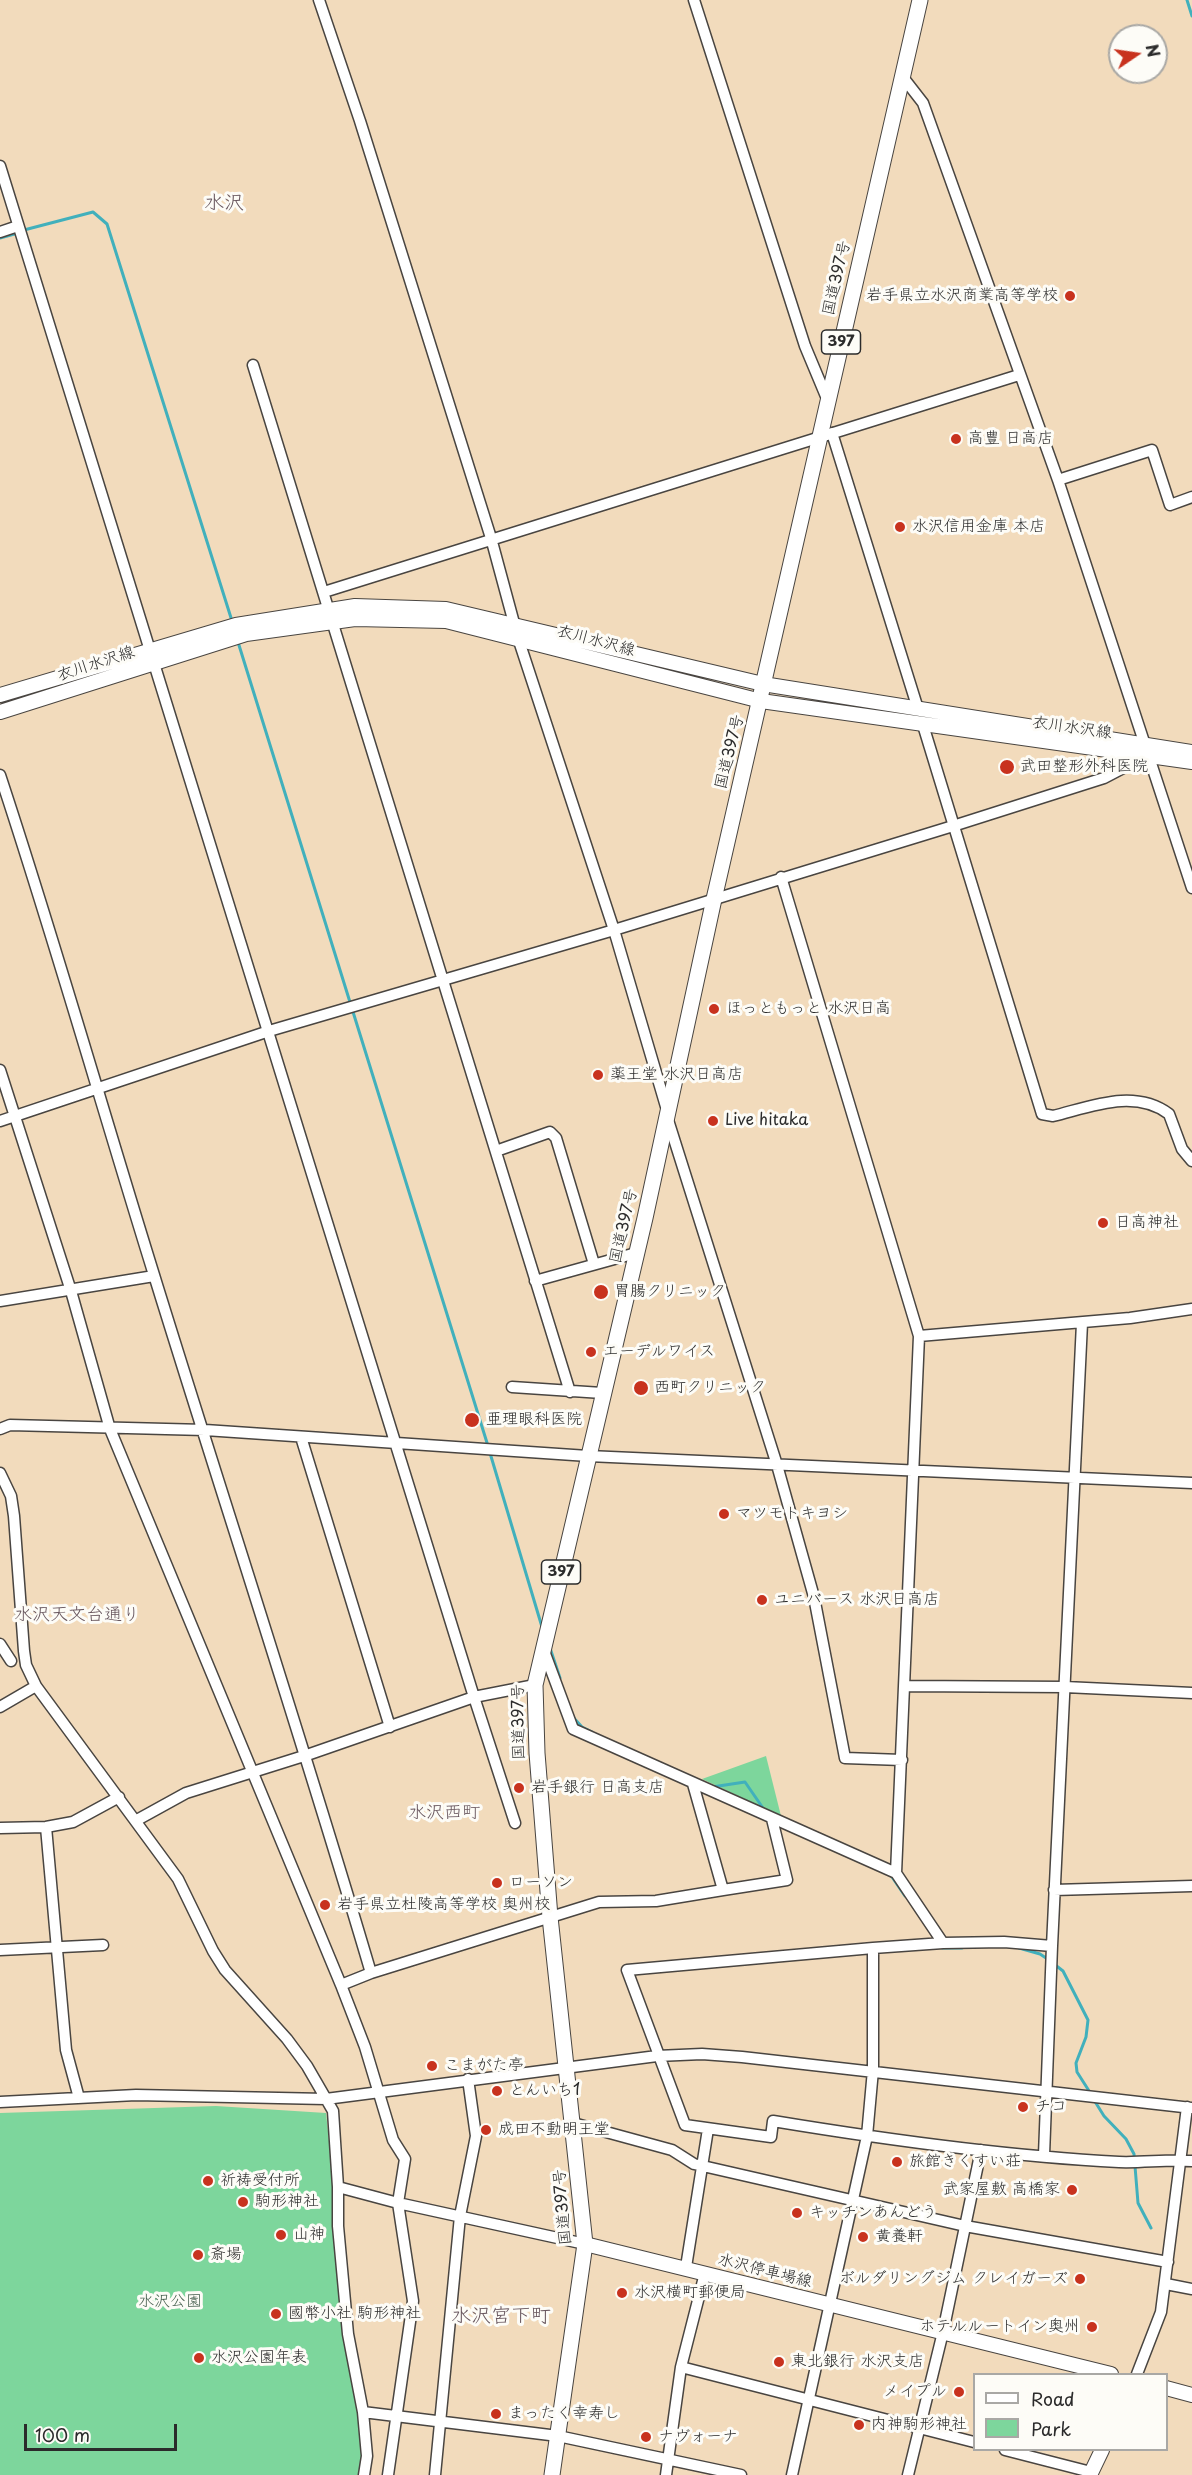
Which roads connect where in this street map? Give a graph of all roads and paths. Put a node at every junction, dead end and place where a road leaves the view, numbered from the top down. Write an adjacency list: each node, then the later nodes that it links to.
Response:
1 (319, 0): 14 (street)
2 (694, 0): 10 (street)
3 (920, 0): 4 (highway, 国道397号 / 397)
4 (902, 76): 9 (street); 10 (highway, 国道397号 / 397)
5 (0, 166): 6 (street)
6 (18, 226): 7 (street); 19 (street)
7 (0, 232)
8 (254, 365): 15 (street)
9 (1019, 375): 11 (street); 12 (street)
10 (828, 400): 11 (highway, 国道397号 / 397)
11 (825, 436): 14 (street); 20 (highway, 国道397号 / 397); 23 (street)
12 (1058, 480): 13 (street); 26 (street)
13 (1192, 497)
14 (491, 538): 15 (street); 17 (street)
15 (324, 592): 16 (street)
16 (331, 616): 17 (main road, 衣川水沢線); 18 (main road, 衣川水沢線); 19 (main road, 衣川水沢線); 35 (street)
17 (514, 623): 18 (street); 20 (main road, 衣川水沢線)
18 (518, 638): 22 (main road, 衣川水沢線); 34 (street)
19 (153, 656): 21 (main road, 衣川水沢線); 24 (main road, 衣川水沢線); 36 (street)
20 (763, 684): 22 (highway, 国道397号 / 397); 23 (main road, 衣川水沢線)
21 (0, 695)
22 (761, 701): 25 (main road, 衣川水沢線); 33 (highway, 国道397号 / 397)
23 (918, 709): 26 (main road, 衣川水沢線)
24 (0, 712)
25 (923, 725): 26 (main road, 衣川水沢線); 30 (street)
26 (1146, 749): 27 (main road, 衣川水沢線); 28 (main road, 衣川水沢線); 30 (street); 32 (street)
27 (1192, 752)
28 (1192, 762)
29 (0, 775): 38 (street)
30 (953, 826): 31 (street); 43 (street)
31 (781, 877): 33 (street); 52 (street)
32 (1192, 888)
33 (714, 899): 34 (street); 39 (highway, 国道397号 / 397)
34 (614, 930): 35 (street); 39 (street)
35 (445, 978): 36 (street); 42 (street)
36 (269, 1031): 38 (street); 60 (street)
37 (0, 1070): 40 (street)
38 (99, 1089): 40 (street); 46 (street)
39 (667, 1114): 44 (highway, 国道397号 / 397); 62 (street)
40 (14, 1117): 41 (street); 48 (street)
41 (0, 1121)
42 (496, 1150): 45 (street); 47 (street)
43 (1192, 1161)
44 (636, 1253): 45 (street); 55 (highway, 国道397号 / 397)
45 (594, 1264): 47 (street)
46 (154, 1276): 48 (street); 58 (street)
47 (535, 1281): 54 (street)
48 (71, 1291): 49 (street); 57 (street)
49 (0, 1301)
50 (1192, 1309): 51 (street)
51 (1082, 1323): 52 (street); 65 (street)
52 (920, 1336): 63 (street)
53 (512, 1387): 54 (street)
54 (570, 1392): 55 (street)
55 (602, 1393): 61 (highway, 国道397号 / 397)
56 (0, 1429): 57 (street)
57 (110, 1429): 58 (street); 80 (street)
58 (205, 1430): 59 (street); 78 (street)
59 (301, 1437): 60 (street); 77 (street)
60 (397, 1444): 61 (street); 75 (street)
61 (588, 1456): 62 (street); 68 (highway, 国道397号 / 397)
62 (777, 1464): 63 (street); 79 (street)
63 (915, 1472): 65 (street); 72 (street)
64 (0, 1473): 71 (street)
65 (1074, 1479): 66 (street); 73 (street)
66 (1192, 1483)
67 (0, 1644): 69 (street)
68 (543, 1650): 70 (highway, 国道397号 / 397); 81 (street)
69 (11, 1660)
70 (535, 1685): 75 (street); 92 (highway, 国道397号 / 397)
71 (36, 1686): 76 (street); 82 (street)
72 (904, 1686): 73 (street); 79 (street)
73 (1065, 1687): 74 (street); 91 (street)
74 (1192, 1693)
75 (474, 1697): 77 (street); 85 (street)
76 (0, 1707)
77 (390, 1727): 78 (street)
78 (307, 1755): 80 (street); 99 (street)
79 (902, 1760): 88 (street)
80 (253, 1772): 84 (street); 100 (street)
81 (693, 1784): 83 (street); 90 (street)
82 (119, 1797): 84 (street); 86 (street)
83 (772, 1819): 88 (street); 90 (street)
84 (137, 1820): 108 (street)
85 (515, 1823)
86 (46, 1827): 87 (street); 96 (street)
87 (0, 1828)
88 (896, 1873): 93 (street)
89 (1192, 1886): 91 (street)
90 (723, 1890): 92 (street)
91 (1054, 1890): 95 (street)
92 (550, 1917): 99 (street); 102 (highway, 国道397号 / 397)
93 (943, 1943): 95 (street); 97 (street)
94 (103, 1945): 96 (street)
95 (1052, 1946): 105 (street)
96 (57, 1947): 98 (street); 107 (street)
97 (873, 1948): 101 (street); 103 (street)
98 (0, 1950)
99 (371, 1973): 100 (street)
100 (340, 1985): 106 (street)
101 (657, 2056): 102 (street); 103 (street); 112 (street)
102 (567, 2068): 104 (street); 111 (highway, 国道397号 / 397)
103 (873, 2070): 105 (street); 113 (street)
104 (468, 2079): 106 (street); 121 (street)
105 (1046, 2090): 110 (street); 115 (street)
106 (379, 2092): 108 (street); 120 (street)
107 (79, 2098): 108 (street); 109 (street)
108 (326, 2099): 118 (street)
109 (0, 2102)
110 (1191, 2105): 116 (street)
111 (573, 2123): 117 (street); 123 (highway, 国道397号 / 397)
112 (708, 2129): 113 (street); 117 (street)
113 (867, 2136): 114 (street); 119 (street)
114 (981, 2150): 115 (street); 122 (street)
115 (1044, 2155): 116 (street)
116 (1186, 2160): 124 (street)
117 (703, 2166): 119 (street); 125 (street)
118 (338, 2187): 120 (street); 137 (street)
119 (854, 2201): 122 (street); 129 (street)
120 (399, 2203): 121 (street); 138 (street)
121 (460, 2216): 123 (street); 139 (street)
122 (965, 2226): 124 (street); 130 (street)
123 (585, 2244): 125 (main road, 水沢停車場線); 141 (highway, 国道397号 / 397)
124 (1168, 2262): 127 (street)
125 (686, 2267): 126 (main road, 水沢停車場線)
126 (705, 2273): 129 (main road, 水沢停車場線); 131 (street)
127 (1166, 2284): 128 (street); 133 (street)
128 (1192, 2289)
129 (830, 2304): 130 (main road, 水沢停車場線); 136 (street)
130 (942, 2332): 132 (main road, 水沢停車場線); 140 (street)
131 (681, 2367): 136 (street); 145 (street)
132 (1107, 2373)
133 (1137, 2373)
134 (1168, 2388): 135 (main road)
135 (1192, 2395)
136 (810, 2398): 140 (street); 153 (street)
137 (363, 2412): 138 (street); 147 (street)
138 (397, 2416): 139 (street); 148 (street)
139 (440, 2421): 141 (street); 149 (street)
140 (919, 2427): 142 (street); 154 (street)
141 (558, 2436): 145 (street); 150 (highway, 国道397号 / 397)
142 (973, 2441)
143 (1009, 2451): 146 (street)
144 (1102, 2451): 146 (main road)
145 (668, 2460): 151 (street); 152 (street)
146 (1091, 2474)
147 (364, 2475)
148 (388, 2475)
149 (435, 2475)
150 (552, 2475)
151 (666, 2475)
152 (737, 2475)
153 (792, 2475)
154 (908, 2475)

